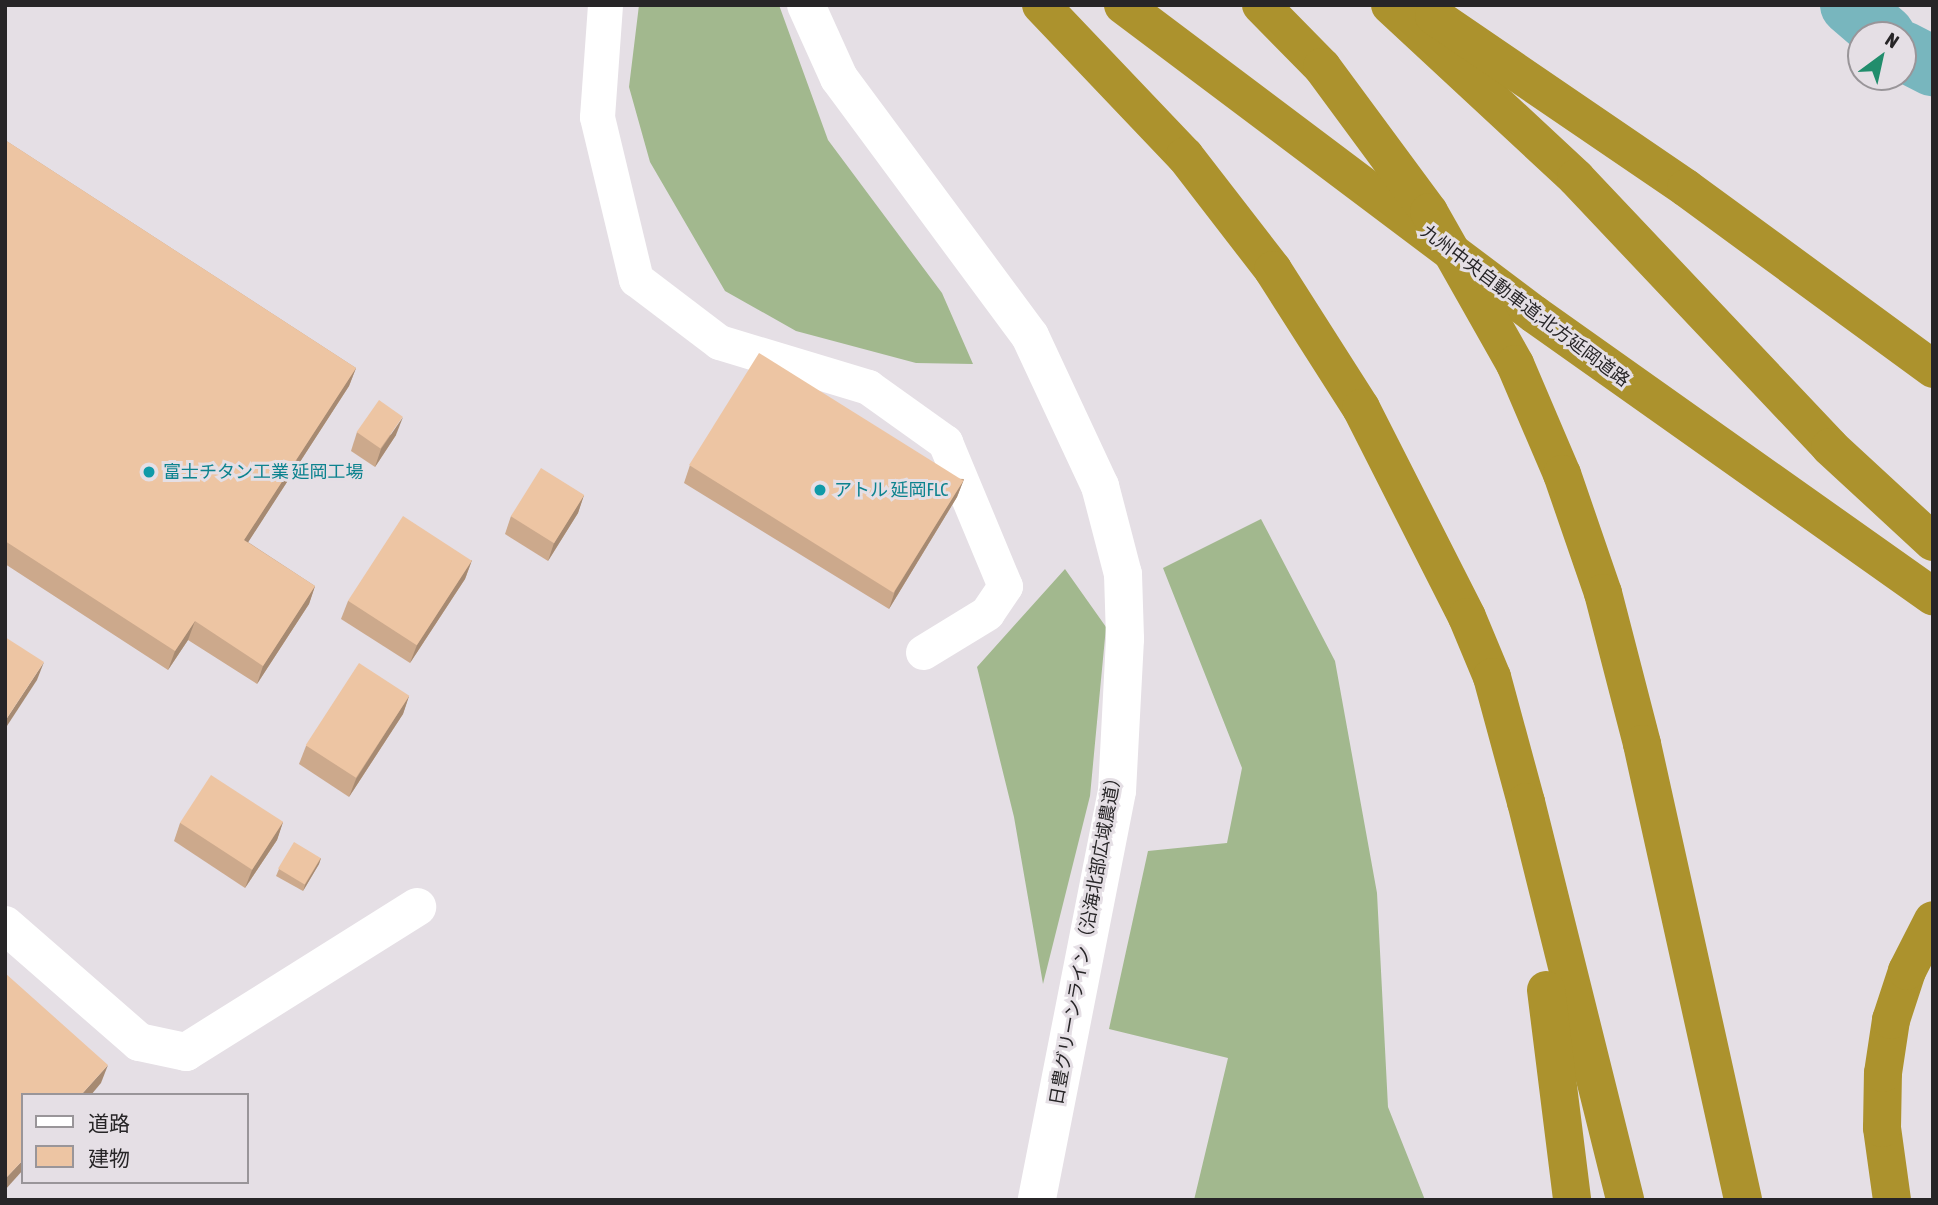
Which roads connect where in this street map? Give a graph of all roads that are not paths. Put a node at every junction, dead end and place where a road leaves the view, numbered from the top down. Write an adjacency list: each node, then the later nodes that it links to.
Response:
1 (605, 5): 12 (street)
2 (806, 5): 16 (street, 日豊グリーンライン（沿海北部広域農道）)
3 (1041, 5): 10 (highway)
4 (1123, 5): 11 (highway, 九州中央自動車道;北方延岡道路)
5 (1261, 5): 19 (highway)
6 (1390, 5): 9 (highway)
7 (1418, 5): 8 (highway)
8 (1933, 369)
9 (1933, 542)
10 (1436, 559): 17 (highway); 18 (highway)
11 (1933, 597)
12 (923, 652)
13 (417, 907): 15 (street)
14 (1933, 920): 20 (highway)
15 (5, 925)
16 (1037, 1200)
17 (1573, 1200)
18 (1625, 1200)
19 (1743, 1200)
20 (1892, 1200)

